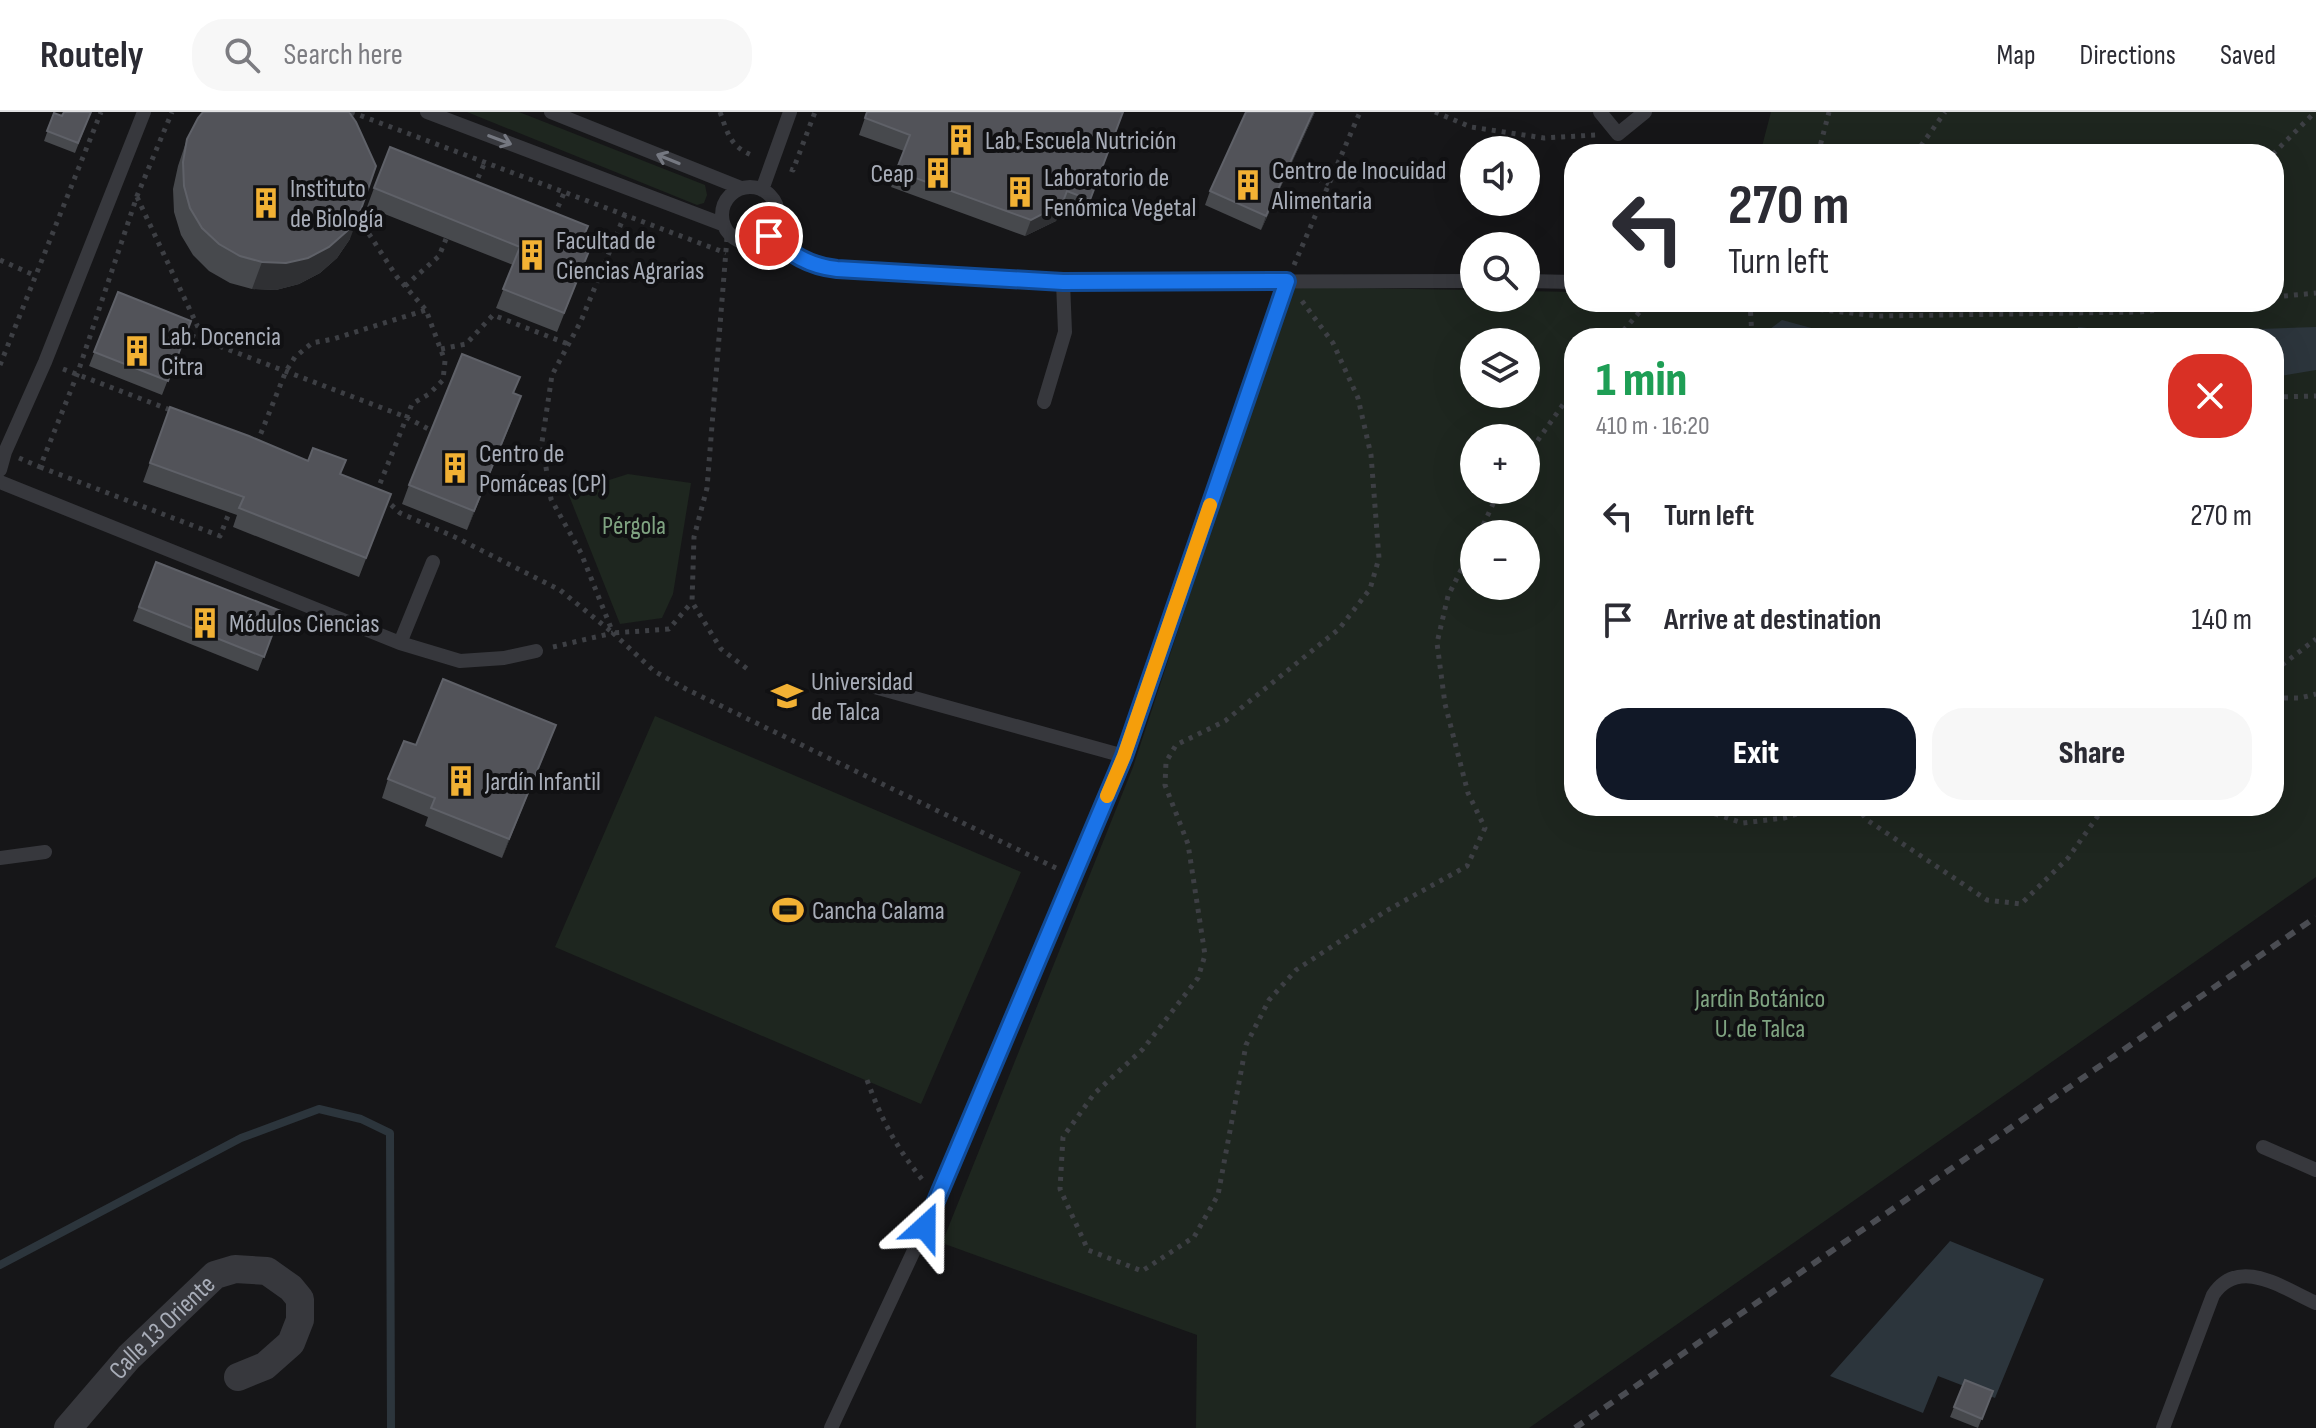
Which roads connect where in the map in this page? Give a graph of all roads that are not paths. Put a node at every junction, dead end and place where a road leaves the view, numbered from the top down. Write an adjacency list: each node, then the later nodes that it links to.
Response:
1 (144, 112): 17 (lane)
2 (427, 112): 9 (lane, one-way to 9)
3 (551, 112): 7 (lane, one-way to 3)
4 (790, 112): 8 (lane)
5 (1600, 112): 6 (lane)
6 (1645, 112)
7 (741, 188): 8 (lane); 9 (lane)
8 (762, 190): 10 (lane)
9 (725, 229): 10 (lane)
10 (769, 236): 14 (lane)
11 (1287, 281): 12 (lane); 14 (lane); 23 (lane)
12 (1460, 281)
13 (1540, 281): 15 (lane)
14 (1063, 282): 16 (lane)
15 (1564, 282)
16 (1044, 402)
17 (0, 470)
18 (0, 482): 20 (lane)
19 (433, 562): 20 (lane)
20 (400, 643): 21 (lane)
21 (536, 651)
22 (871, 686): 23 (lane)
23 (1124, 756): 31 (lane)
24 (45, 852): 25 (lane)
25 (0, 858)
26 (2263, 1147): 27 (lane)
27 (2316, 1170)
28 (2316, 1303): 32 (lane)
29 (238, 1377): 30 (street, Calle 13 Oriente)
30 (68, 1428)
31 (831, 1428)
32 (2163, 1428)

